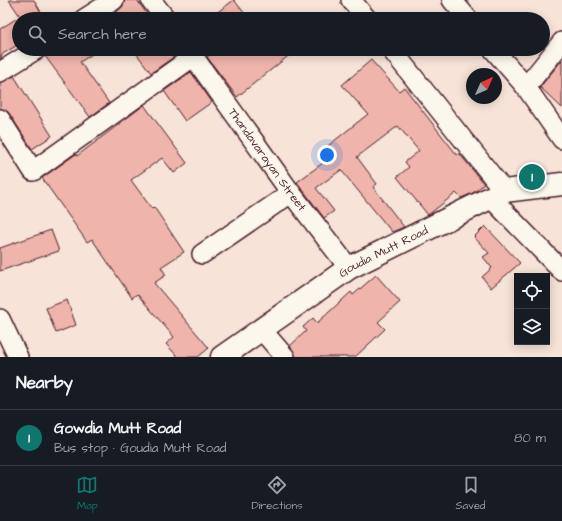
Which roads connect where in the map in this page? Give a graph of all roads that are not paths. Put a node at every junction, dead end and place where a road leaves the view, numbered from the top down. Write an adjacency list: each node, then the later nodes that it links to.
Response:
1 (114, 0): 5 (street)
2 (151, 0): 6 (street)
3 (351, 0): 7 (street)
4 (452, 0): 8 (street)
5 (95, 12)
6 (160, 12)
7 (361, 12)
8 (462, 12)
9 (562, 42): 16 (street)
10 (26, 56): 15 (street)
11 (187, 56): 17 (street)
12 (193, 56): 20 (street, Thandavarayan Street)
13 (396, 56): 21 (street)
14 (499, 56): 16 (street)
15 (0, 72)
16 (526, 87): 18 (street)
17 (0, 119)
18 (562, 139)
19 (562, 184): 21 (main road, Goudia Mutt Road)
20 (291, 193): 22 (street); 23 (street, Thandavarayan Street)
21 (497, 194): 23 (main road, Goudia Mutt Road); 24 (street)
22 (202, 254)
23 (349, 268): 26 (main road, Goudia Mutt Road)
24 (562, 271)
25 (0, 319): 27 (street)
26 (261, 329): 28 (main road, Goudia Mutt Road); 29 (street)
27 (18, 357)
28 (222, 357)
29 (285, 357)

